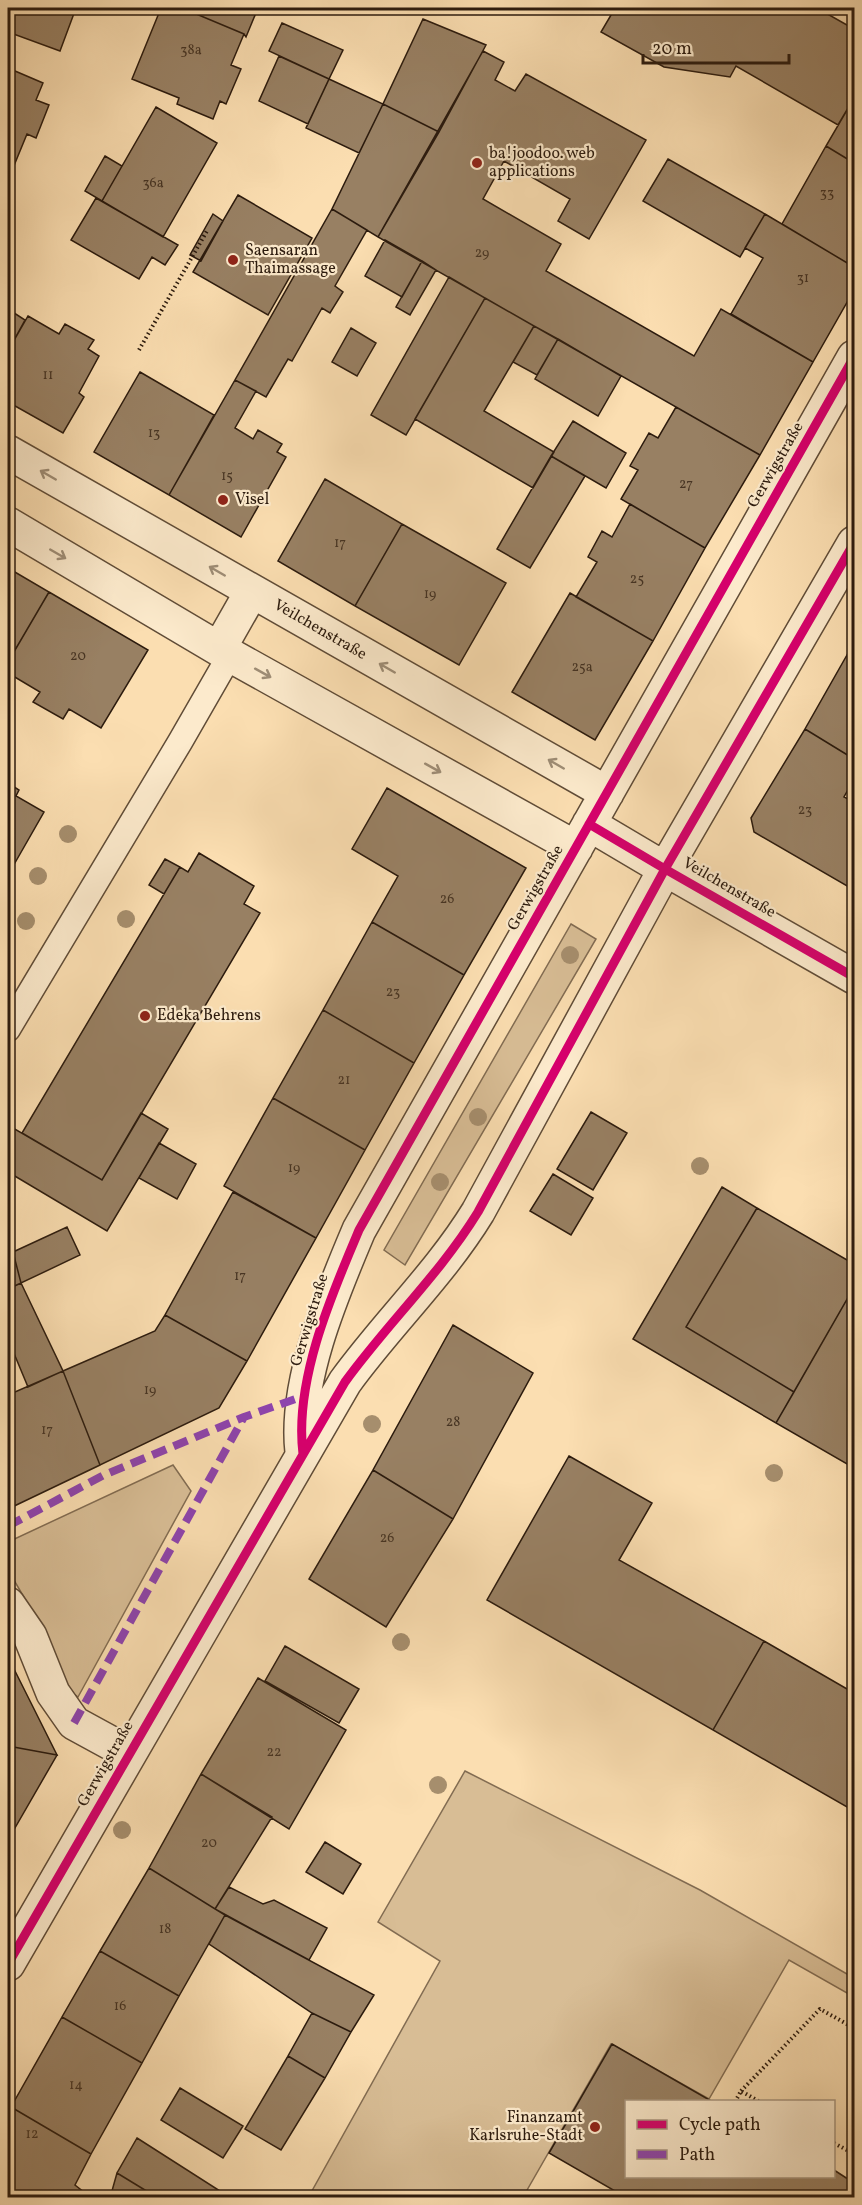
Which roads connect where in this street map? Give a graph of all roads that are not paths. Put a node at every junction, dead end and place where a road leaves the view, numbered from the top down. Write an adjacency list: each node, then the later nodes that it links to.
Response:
1 (855, 357): 7 (street, Gerwigstraße)
2 (8, 452): 5 (street, Veilchenstraße, one-way to 2)
3 (8, 524): 6 (street, Veilchenstraße, one-way to 6)
4 (855, 543): 9 (street, Gerwigstraße)
5 (252, 591): 6 (street); 7 (street, Veilchenstraße, one-way to 5)
6 (225, 652): 8 (street, Veilchenstraße, one-way to 8); 11 (lane)
7 (607, 793): 8 (street, Gerwigstraße)
8 (583, 836): 9 (street, Veilchenstraße); 12 (street, Gerwigstraße)
9 (665, 869): 10 (street, Veilchenstraße); 12 (street, Gerwigstraße)
10 (855, 977)
11 (8, 1029)
12 (303, 1454): 14 (street, Gerwigstraße)
13 (8, 1604): 14 (street)
14 (129, 1753): 15 (street, Gerwigstraße)
15 (8, 1964)

